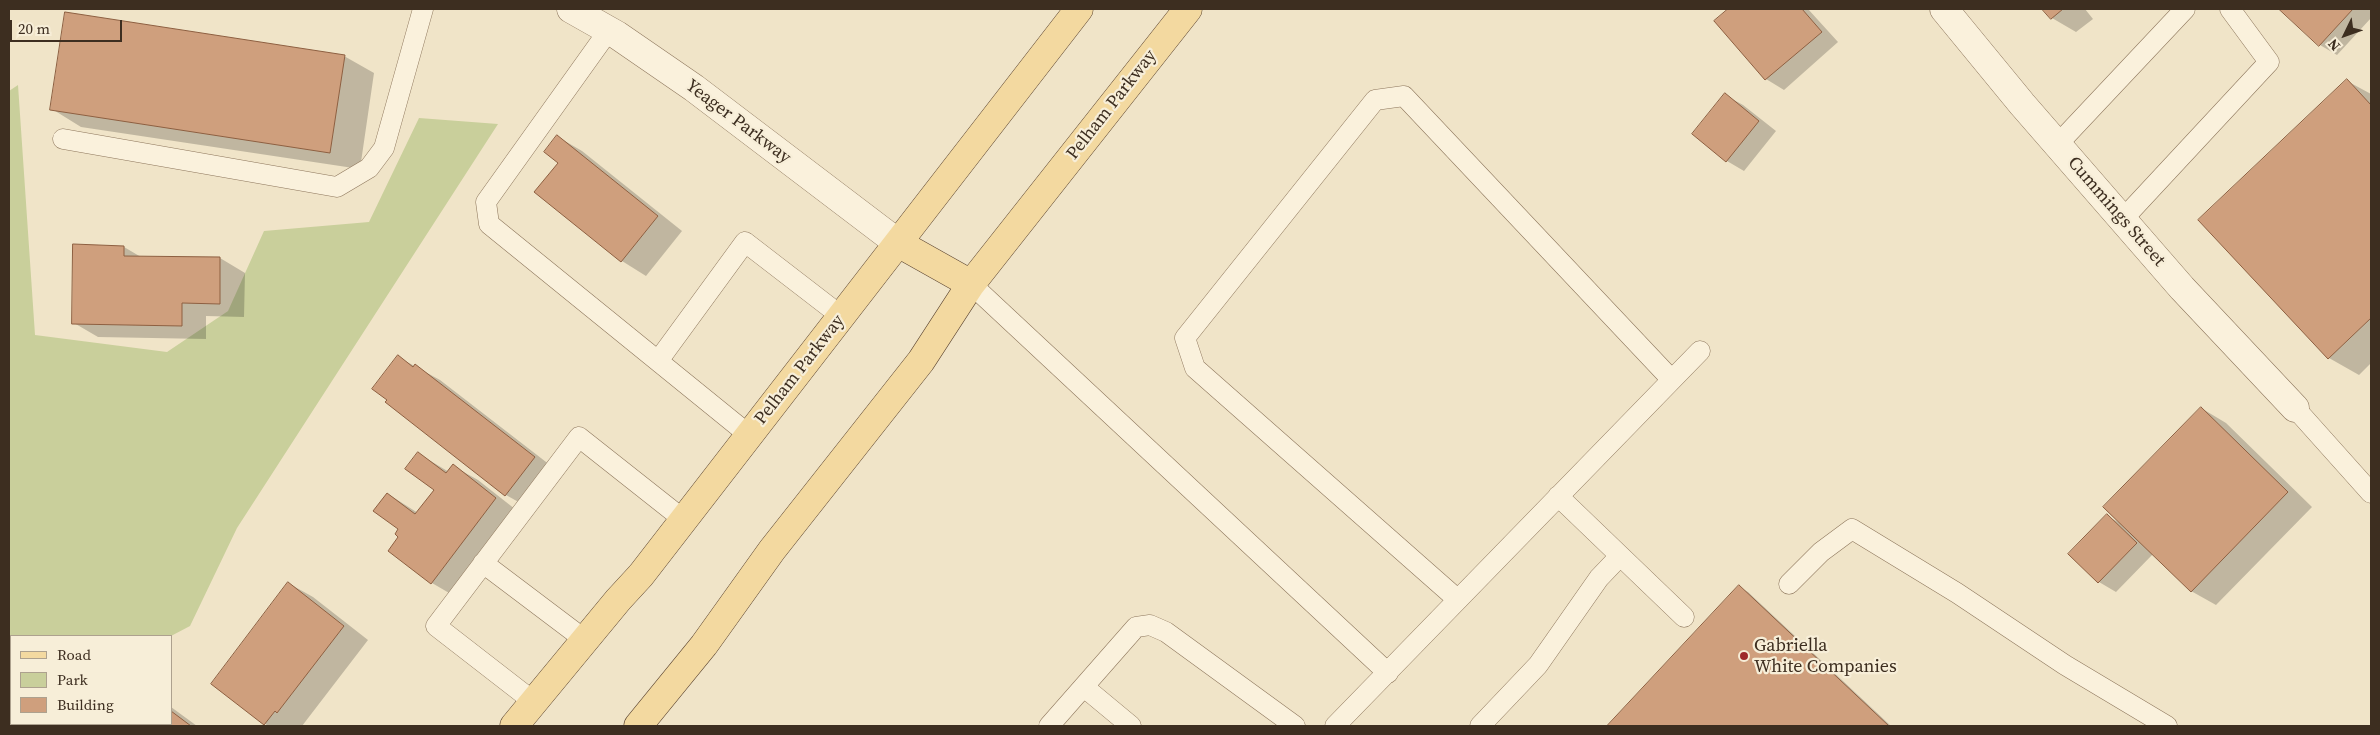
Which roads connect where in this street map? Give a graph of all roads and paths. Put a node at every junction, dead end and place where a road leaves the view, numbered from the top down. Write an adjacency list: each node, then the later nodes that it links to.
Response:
1 (423, 9): 9 (lane)
2 (572, 9): 8 (street, Yeager Parkway)
3 (1079, 9): 12 (main road, Pelham Parkway)
4 (1188, 9): 13 (main road, Pelham Parkway)
5 (1944, 9): 10 (street, Cummings Street)
6 (2185, 9): 10 (lane)
7 (2230, 9): 11 (lane)
8 (608, 30): 12 (street, Yeager Parkway); 16 (lane)
9 (63, 139)
10 (2057, 145): 11 (street, Cummings Street)
11 (2123, 220): 18 (street, Cummings Street)
12 (898, 243): 13 (main road); 14 (main road, Pelham Parkway)
13 (971, 284): 29 (lane); 33 (main road, Pelham Parkway)
14 (841, 316): 16 (lane); 19 (main road, Pelham Parkway)
15 (1700, 351): 17 (lane)
16 (658, 361): 19 (lane)
17 (1671, 379): 21 (lane); 26 (lane)
18 (2295, 408): 20 (lane)
19 (749, 435): 22 (main road, Pelham Parkway)
20 (2371, 493)
21 (1558, 496): 23 (lane); 26 (lane)
22 (684, 520): 24 (lane); 28 (main road, Pelham Parkway)
23 (1620, 556): 27 (lane); 38 (lane)
24 (483, 563): 28 (lane); 31 (lane)
25 (1789, 584): 39 (lane)
26 (1458, 600): 29 (lane)
27 (1684, 617)
28 (585, 640): 31 (main road, Pelham Parkway)
29 (1388, 673): 37 (lane)
30 (1084, 687): 34 (lane); 35 (lane); 36 (lane)
31 (534, 702): 32 (main road, Pelham Parkway)
32 (514, 726)
33 (638, 726)
34 (1049, 726)
35 (1131, 726)
36 (1295, 726)
37 (1335, 726)
38 (1480, 726)
39 (2167, 726)

